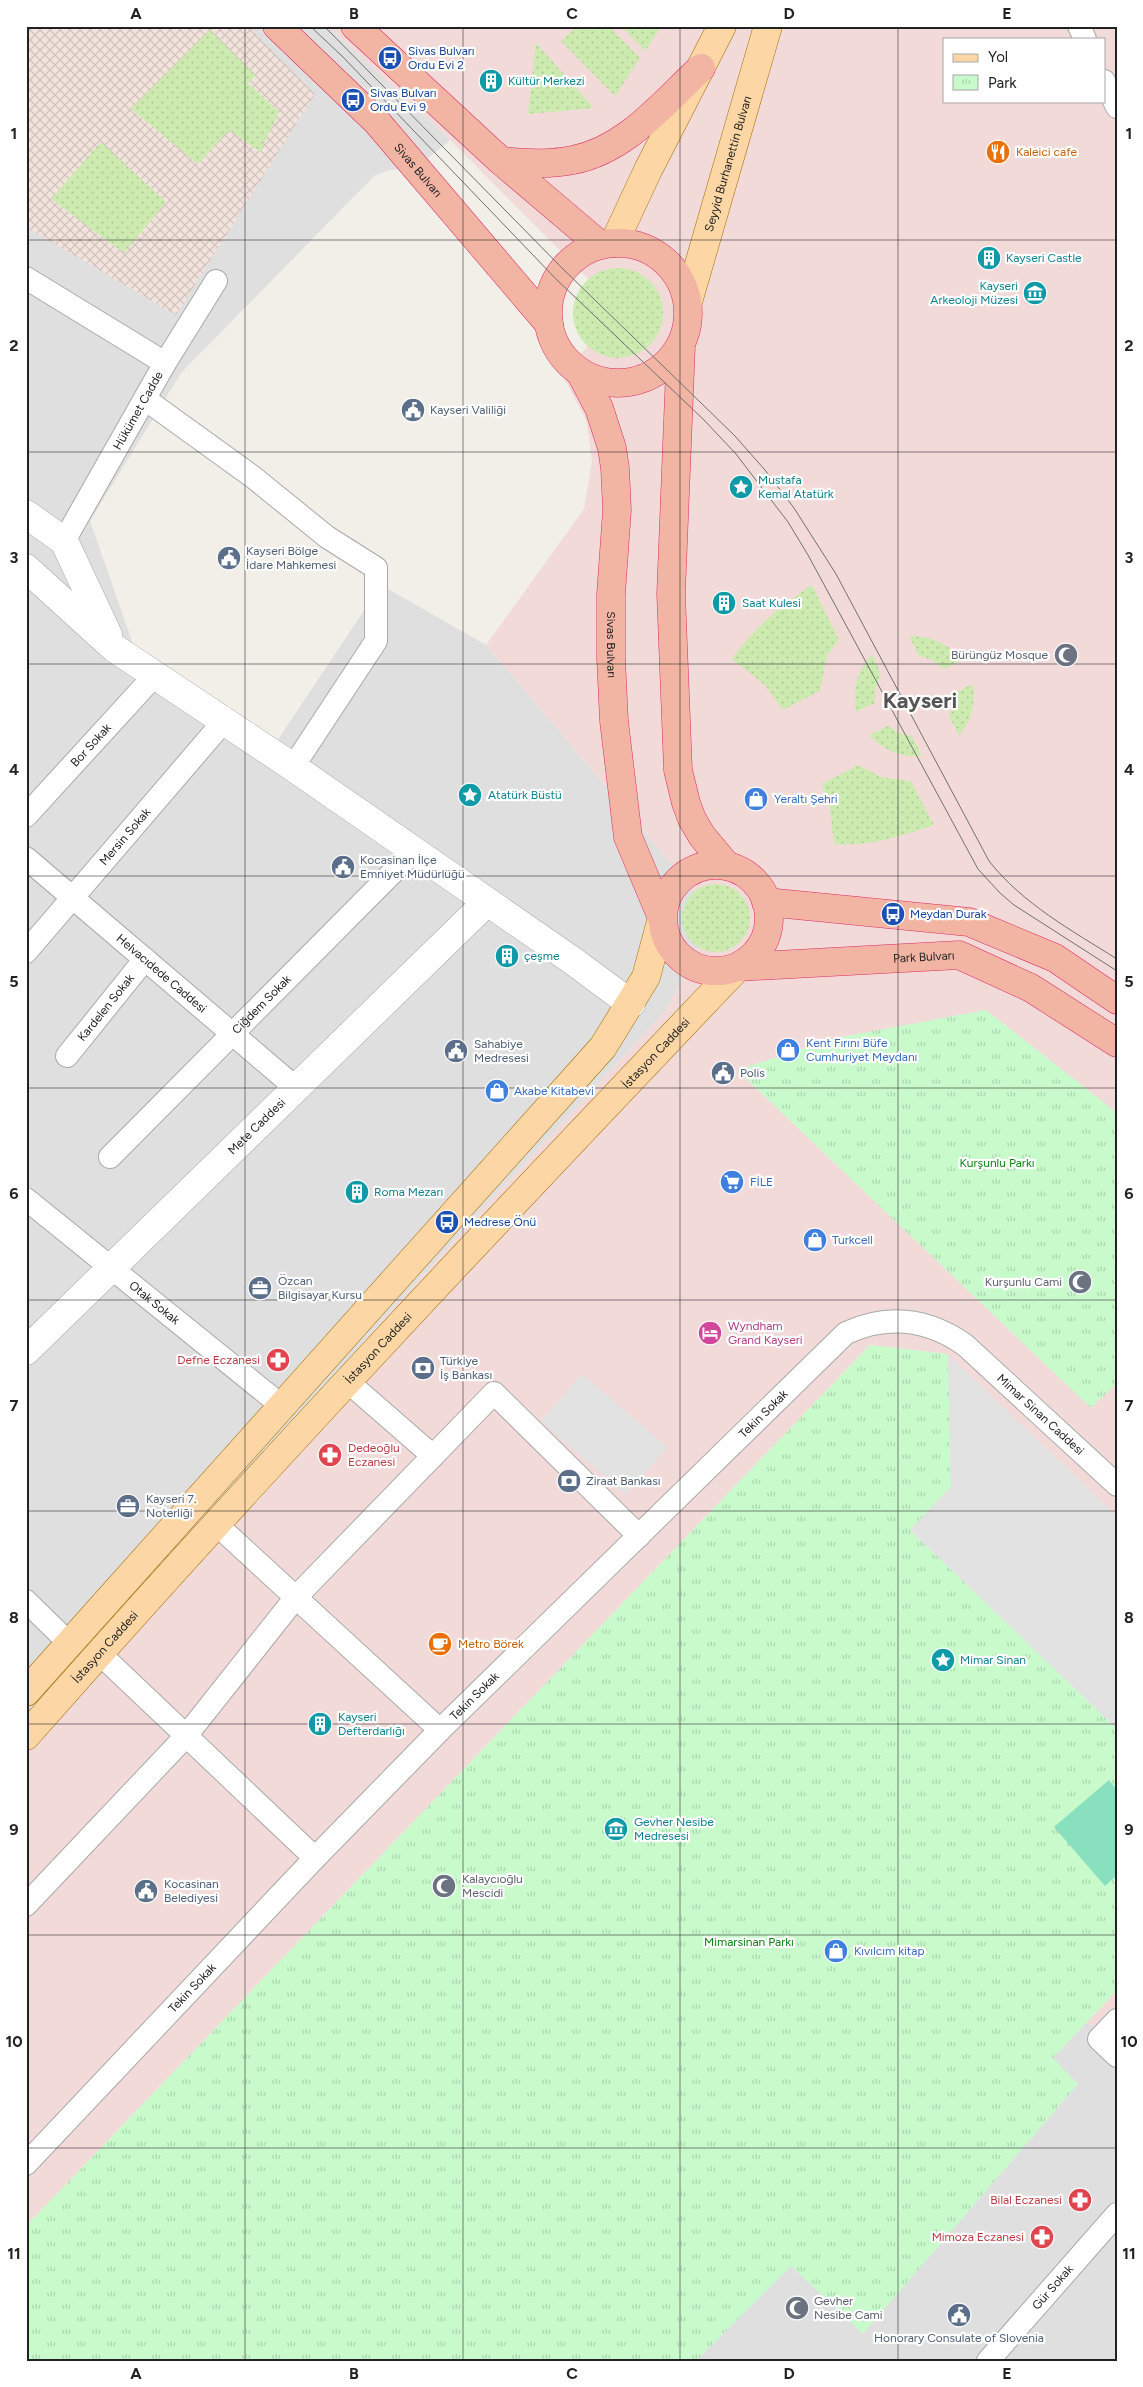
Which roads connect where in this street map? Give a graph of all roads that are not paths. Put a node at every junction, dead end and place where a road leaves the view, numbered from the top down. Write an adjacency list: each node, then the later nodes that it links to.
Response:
1 (277, 26): 15 (highway, Sivas Bulvarı)
2 (355, 26): 10 (highway)
3 (722, 26): 7 (main road)
4 (768, 26): 14 (main road, Seyyid Burhanettin Bulvarı)
5 (1079, 26): 6 (street)
6 (1085, 38)
7 (701, 68): 10 (highway); 11 (main road)
8 (1106, 85): 9 (street)
9 (1117, 107)
10 (501, 161): 11 (highway)
11 (607, 244): 14 (highway); 15 (highway)
12 (26, 278): 17 (street)
13 (216, 281): 17 (street, Hükümet Cadde)
14 (688, 302): 16 (highway)
15 (549, 324): 18 (highway)
16 (681, 345): 18 (highway); 30 (highway)
17 (165, 363): 19 (street, Hükümet Cadde)
18 (580, 372): 34 (highway, Sivas Bulvarı)
19 (145, 399): 21 (street, Hükümet Cadde); 26 (street)
20 (26, 514): 21 (street)
21 (64, 541): 23 (street)
22 (26, 568): 23 (street)
23 (114, 648): 24 (street)
24 (156, 676): 25 (street); 27 (street, Bor Sokak)
25 (224, 721): 26 (street); 31 (street, Mersin Sokak)
26 (292, 767): 28 (street)
27 (26, 816)
28 (414, 851): 32 (street); 40 (street, Ciğdem Sokak)
29 (26, 858): 31 (street, Helvacıdede Caddesi)
30 (727, 866): 33 (highway); 34 (highway)
31 (73, 898): 35 (street, Mersin Sokak); 36 (street, Helvacıdede Caddesi)
32 (487, 902): 39 (street); 43 (street, Mete Caddesi)
33 (766, 902): 37 (highway); 38 (highway)
34 (662, 918): 37 (highway); 39 (main road)
35 (26, 952)
36 (145, 959): 40 (street, Helvacıdede Caddesi); 42 (street, Kardelen Sokak)
37 (738, 967): 41 (highway, Park Bulvarı); 49 (main road, İstasyon Caddesi)
38 (1117, 1000)
39 (631, 1004): 50 (main road)
40 (233, 1034): 43 (street, Helvacıdede Caddesi); 44 (street, Ciğdem Sokak)
41 (1117, 1043)
42 (67, 1056)
43 (296, 1088): 46 (street, Mete Caddesi)
44 (110, 1158)
45 (26, 1199): 46 (street, Otak Sokak)
46 (111, 1267): 48 (street, Mete Caddesi); 50 (street, Otak Sokak)
47 (965, 1345): 52 (street, Mimar Sinan Caddesi); 54 (street, Tekin Sokak)
48 (26, 1351)
49 (348, 1382): 51 (street); 53 (main road, İstasyon Caddesi)
50 (282, 1406): 57 (main road)
51 (433, 1456): 54 (street); 55 (street)
52 (1117, 1484)
53 (216, 1524): 55 (street); 58 (main road, İstasyon Caddesi)
54 (639, 1536): 60 (street, Tekin Sokak)
55 (296, 1597): 60 (street); 62 (street)
56 (26, 1600): 57 (street)
57 (69, 1643): 59 (main road)
58 (99, 1653): 61 (main road, İstasyon Caddesi); 62 (street)
59 (26, 1692)
60 (440, 1730): 63 (street, Tekin Sokak)
61 (26, 1736)
62 (186, 1736): 63 (street); 64 (street)
63 (315, 1858): 67 (street, Tekin Sokak)
64 (26, 1905)
65 (1117, 2020): 66 (street)
66 (1117, 2056)
67 (26, 2164)
68 (1117, 2214): 69 (street, Gür Sokak)
69 (988, 2361)

